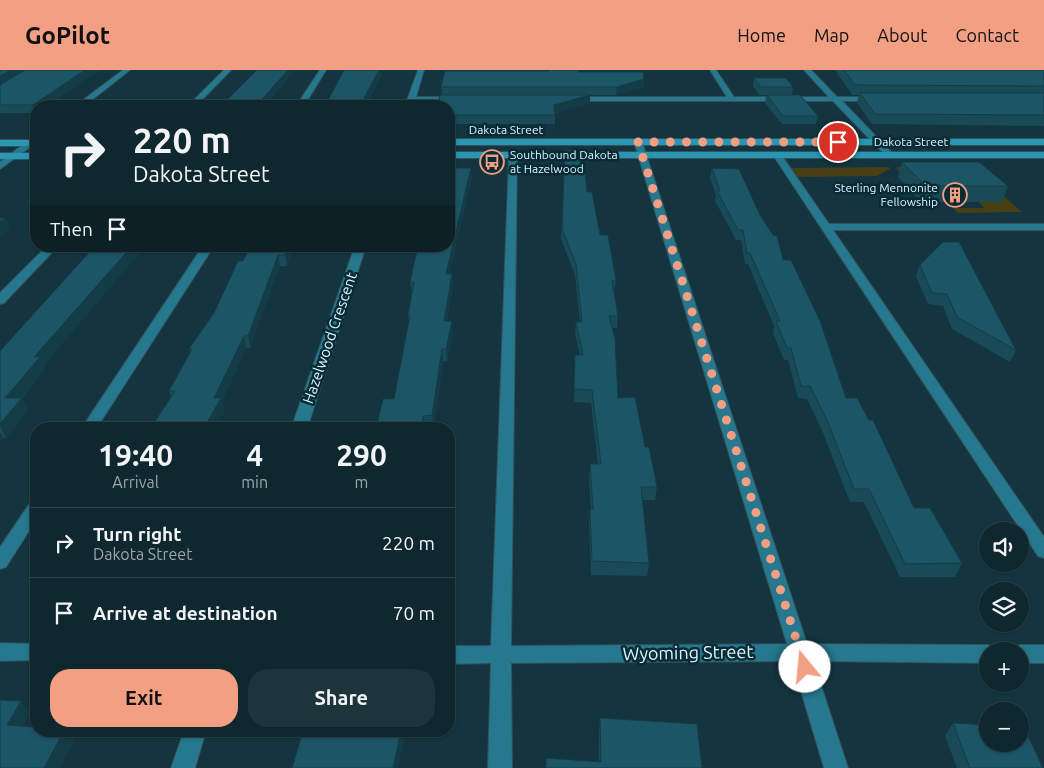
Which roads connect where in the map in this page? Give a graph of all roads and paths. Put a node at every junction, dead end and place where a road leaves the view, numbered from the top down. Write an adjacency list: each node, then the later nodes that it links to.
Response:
1 (127, 70): 12 (street)
2 (228, 70): 13 (street)
3 (323, 70): 14 (street)
4 (421, 70): 15 (street)
5 (713, 70): 9 (street)
6 (807, 70): 10 (street)
7 (469, 99): 16 (street)
8 (566, 99): 9 (street)
9 (732, 99): 10 (street)
10 (836, 99): 11 (street); 19 (street)
11 (890, 99)
12 (87, 100)
13 (198, 100)
14 (304, 100)
15 (411, 100)
16 (454, 100)
17 (30, 141): 21 (main road)
18 (455, 142): 23 (main road, Dakota Street)
19 (878, 142): 20 (main road, Dakota Street); 23 (main road, Dakota Street); 25 (street)
20 (1044, 142)
21 (0, 143)
22 (30, 145): 28 (street)
23 (640, 149): 24 (main road, Dakota Street); 31 (main road, Dakota Street); 46 (street)
24 (776, 155): 25 (main road, Dakota Street); 33 (street)
25 (890, 155): 26 (main road, Dakota Street)
26 (1044, 155)
27 (0, 156): 28 (main road)
28 (14, 156): 29 (main road); 32 (street)
29 (30, 156)
30 (455, 156): 31 (main road, Dakota Street)
31 (513, 156): 51 (street)
32 (0, 166)
33 (825, 227): 34 (street); 42 (street)
34 (1044, 227)
35 (47, 252): 38 (street)
36 (205, 252): 39 (street)
37 (359, 252): 40 (street, Hazelwood Crescent)
38 (0, 300)
39 (93, 422)
40 (301, 422)
41 (30, 516): 43 (street)
42 (1044, 551)
43 (0, 562)
44 (0, 652): 45 (street)
45 (30, 652)
46 (800, 652): 47 (street, Wyoming Street); 51 (street, Wyoming Street); 55 (street)
47 (979, 654)
48 (1029, 654): 49 (street)
49 (1044, 654)
50 (455, 655): 51 (street, Wyoming Street)
51 (501, 656): 54 (street)
52 (193, 737): 53 (street)
53 (183, 768)
54 (500, 768)
55 (836, 768)

